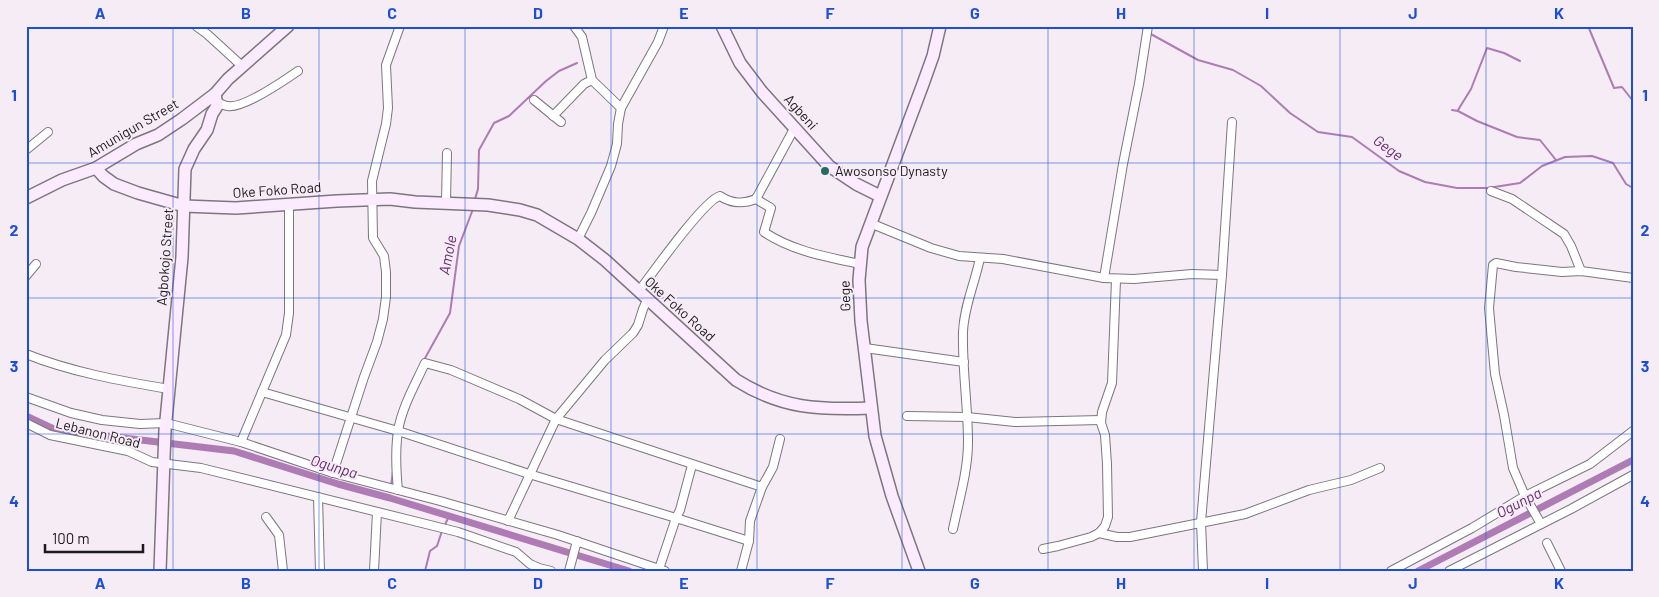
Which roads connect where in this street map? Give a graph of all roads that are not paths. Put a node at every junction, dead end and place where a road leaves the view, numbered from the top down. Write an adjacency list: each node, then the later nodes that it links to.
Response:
1 (196, 26): 9 (street)
2 (288, 26): 9 (street, Amunigun Street)
3 (400, 26): 26 (street)
4 (574, 26): 11 (street)
5 (664, 26): 14 (street)
6 (722, 26): 18 (street, Agbeni)
7 (940, 26): 24 (street, Gege)
8 (1148, 28): 39 (street)
9 (242, 66): 12 (street, Amunigun Street)
10 (298, 71): 12 (street)
11 (592, 80): 14 (street); 15 (street)
12 (216, 98): 22 (street, Amunigun Street); 30 (street, Agbokojo Street)
13 (534, 100): 15 (street)
14 (622, 108): 32 (street)
15 (553, 116): 16 (street)
16 (561, 122)
17 (1232, 122): 37 (street)
18 (795, 128): 24 (street, Agbeni); 27 (street)
19 (48, 132): 20 (street)
20 (26, 150)
21 (448, 153): 28 (street)
22 (96, 168): 25 (street, Amunigun Street); 30 (street, Oke Foko Road)
23 (1490, 191): 36 (street)
24 (880, 196): 31 (street, Gege)
25 (26, 198)
26 (371, 199): 28 (street, Oke Foko Road); 29 (street, Oke Foko Road); 52 (street)
27 (756, 199): 35 (street); 42 (street)
28 (446, 202): 32 (street, Oke Foko Road)
29 (289, 205): 30 (street, Oke Foko Road); 47 (street)
30 (184, 206): 46 (street, Agbokojo Street)
31 (870, 223): 33 (street); 35 (street, Gege)
32 (578, 239): 42 (street, Oke Foko Road)
33 (980, 258): 39 (street); 45 (street)
34 (36, 264): 38 (street)
35 (860, 264): 43 (street, Gege)
36 (1581, 271): 40 (street); 69 (street)
37 (1222, 274): 41 (street); 75 (street)
38 (26, 276)
39 (1104, 278): 41 (street)
40 (1633, 278)
41 (1116, 280): 54 (street)
42 (643, 296): 49 (street, Oke Foko Road); 53 (street)
43 (865, 348): 45 (street); 49 (street, Gege)
44 (26, 354): 46 (street)
45 (964, 362): 51 (street)
46 (169, 389): 56 (street, Agbokojo Street)
47 (262, 392): 52 (street); 60 (street)
48 (26, 398): 56 (street)
49 (871, 408): 92 (street, Gege)
50 (907, 416): 51 (street)
51 (967, 417): 54 (street); 77 (street)
52 (351, 418): 57 (street); 64 (street)
53 (556, 419): 57 (street); 62 (street); 65 (street)
54 (1101, 420): 78 (street)
55 (26, 423): 61 (street, Lebanon Road)
56 (165, 427): 60 (street); 61 (street, Agbokojo Street)
57 (398, 431): 65 (street); 68 (street)
58 (1633, 431): 69 (street)
59 (780, 439): 67 (street)
60 (241, 442): 64 (street)
61 (164, 463): 70 (street, Lebanon Road); 86 (street, Agbokojo Street)
62 (692, 465): 67 (street); 73 (street)
63 (1380, 468): 75 (street)
64 (333, 473): 68 (street)
65 (529, 474): 73 (street); 74 (street)
66 (1633, 475): 76 (street)
67 (762, 487): 79 (street)
68 (398, 490): 74 (street)
69 (1525, 496): 76 (street); 94 (street)
70 (318, 497): 71 (street, Lebanon Road); 88 (street)
71 (377, 512): 89 (street); 90 (street, Lebanon Road)
72 (266, 517): 87 (street)
73 (676, 518): 79 (street); 84 (street)
74 (508, 520): 80 (street)
75 (1201, 522): 78 (street); 93 (street)
76 (1541, 524): 85 (street)
77 (953, 528)
78 (1099, 533): 82 (street)
79 (749, 541): 91 (street)
80 (577, 543): 83 (street); 84 (street)
81 (1547, 543): 95 (street)
82 (1043, 549)
83 (569, 570)
84 (662, 570)
85 (1450, 570)
86 (160, 571)
87 (283, 571)
88 (320, 571)
89 (374, 571)
90 (551, 571)
91 (741, 571)
92 (919, 571)
93 (1203, 571)
94 (1391, 571)
95 (1561, 571)

